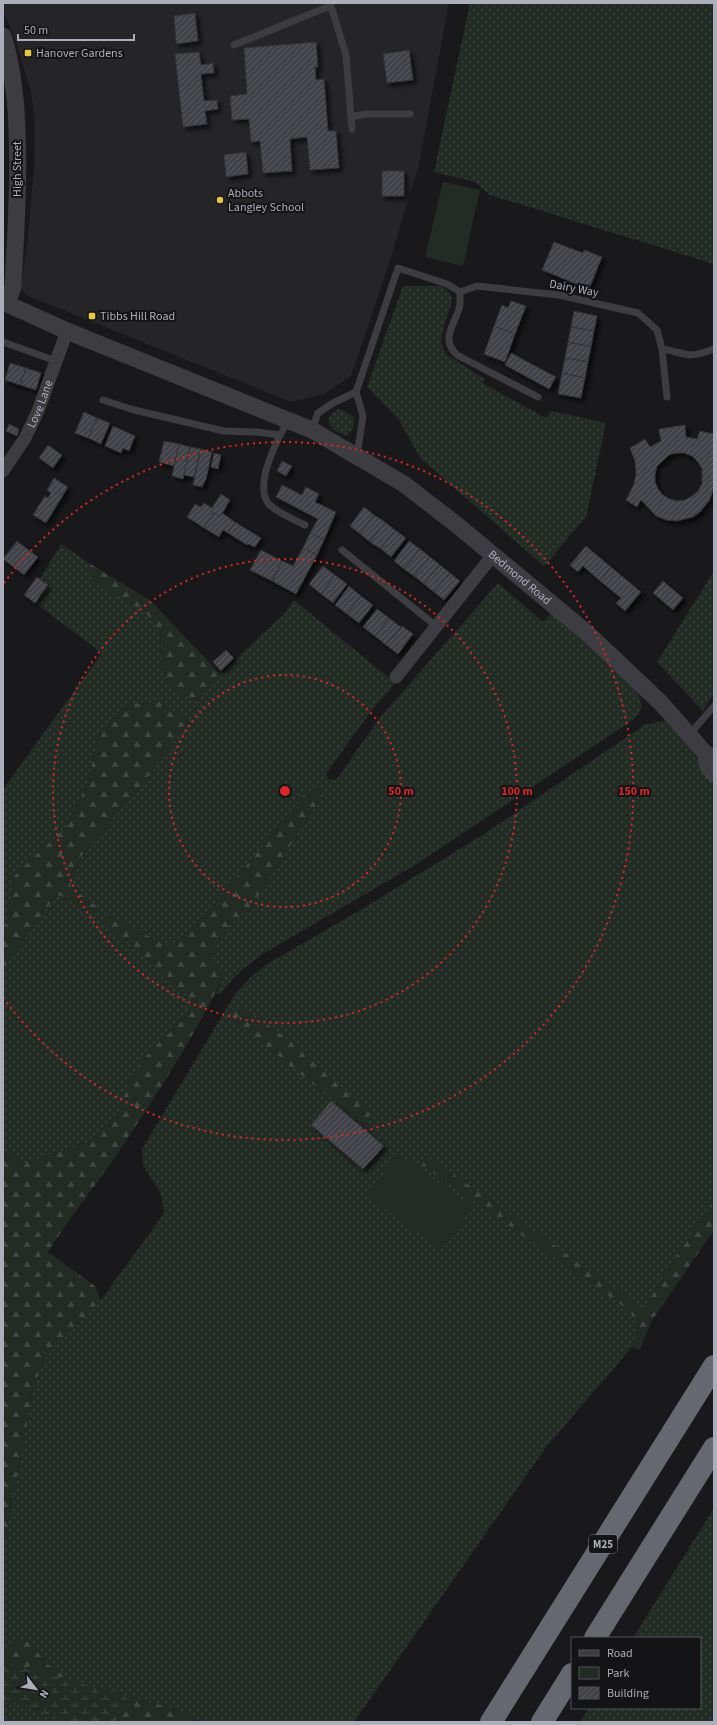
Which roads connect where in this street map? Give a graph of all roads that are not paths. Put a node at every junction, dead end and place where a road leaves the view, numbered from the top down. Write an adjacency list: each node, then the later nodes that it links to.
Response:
1 (330, 4): 3 (lane); 5 (lane)
2 (3, 36): 8 (street, High Street)
3 (234, 44)
4 (410, 114): 5 (lane)
5 (351, 117): 6 (lane)
6 (352, 129)
7 (460, 292): 11 (lane, Dairy Way); 14 (lane); 15 (lane)
8 (5, 303): 9 (street)
9 (67, 331): 13 (street, Love Lane); 18 (street)
10 (3, 342): 13 (lane)
11 (662, 349): 12 (lane); 16 (lane, Dairy Way)
12 (714, 349)
13 (56, 361): 22 (street, Love Lane)
14 (356, 392): 19 (lane); 21 (lane)
15 (538, 397)
16 (667, 398)
17 (103, 400): 20 (lane)
18 (289, 419): 19 (street); 20 (lane)
19 (312, 430): 21 (street, Bedmond Road)
20 (280, 435): 23 (lane)
21 (356, 455): 25 (street, Bedmond Road)
22 (3, 472)
23 (305, 525)
24 (342, 550): 26 (lane)
25 (493, 555): 26 (street); 29 (street, Bedmond Road)
26 (436, 626): 27 (street)
27 (396, 677)
28 (714, 706): 29 (lane)
29 (689, 735): 30 (street, Bedmond Road)
30 (710, 755): 31 (street, Bedmond Road)
31 (714, 774)
32 (714, 1366): 36 (highway, M25)
33 (714, 1448): 34 (highway)
34 (596, 1637)
35 (571, 1676): 37 (highway)
36 (491, 1722)
37 (542, 1722)

